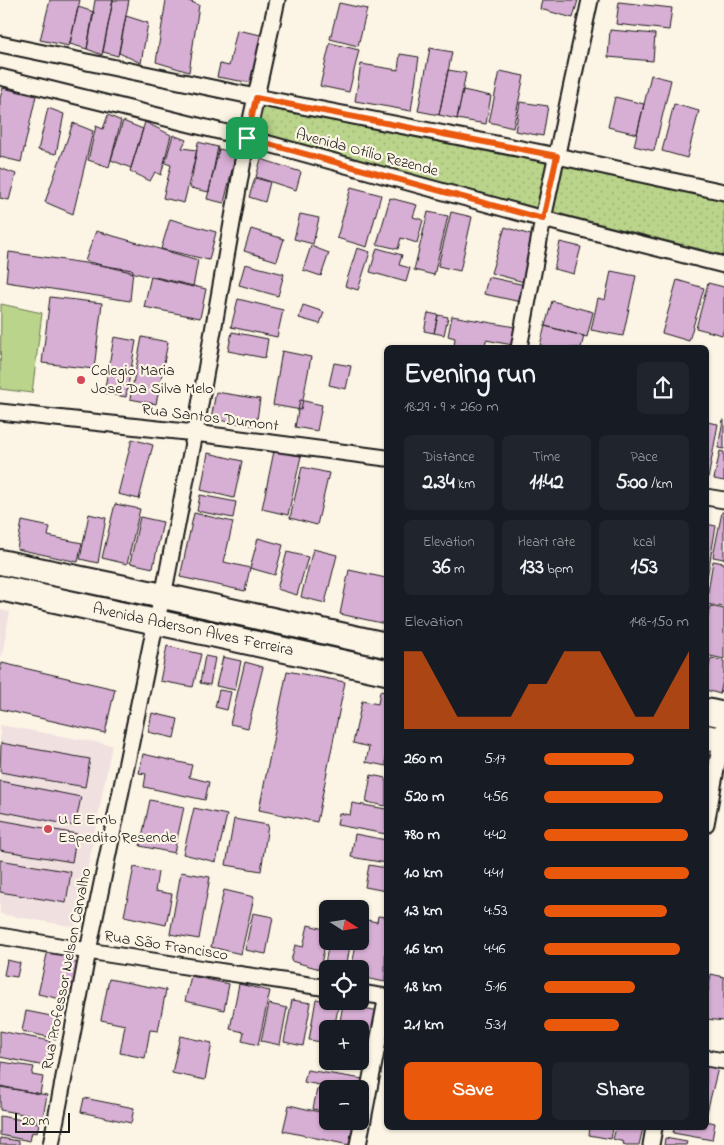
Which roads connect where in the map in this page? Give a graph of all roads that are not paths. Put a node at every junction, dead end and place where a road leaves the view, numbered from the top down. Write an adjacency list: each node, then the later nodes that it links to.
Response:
1 (277, 0): 5 (street, Rua Professor Nelson Carvalho)
2 (590, 0): 7 (street)
3 (0, 44): 5 (street, Avenida Otílio Rezende)
4 (0, 77): 6 (street, Avenida Otílio Rezende)
5 (256, 98): 6 (street, Rua Professor Nelson Carvalho); 7 (street, Avenida Otílio Rezende)
6 (247, 138): 9 (street, Avenida Otílio Rezende); 13 (street, Rua Professor Nelson Carvalho)
7 (557, 156): 8 (street, Avenida Otílio Rezende); 9 (street)
8 (724, 192)
9 (543, 219): 10 (street, Avenida Otílio Rezende); 11 (street)
10 (724, 265)
11 (520, 345)
12 (0, 412): 13 (street, Rua Santos Dumont)
13 (195, 433): 14 (street, Rua Santos Dumont); 19 (street, Rua Professor Nelson Carvalho)
14 (384, 458)
15 (709, 498): 16 (street)
16 (724, 500)
17 (0, 562): 19 (main road, Avenida Aderson Alves Ferreira)
18 (0, 588): 20 (main road, Avenida Aderson Alves Ferreira)
19 (163, 596): 20 (street, Rua Professor Nelson Carvalho); 21 (main road, Avenida Aderson Alves Ferreira)
20 (156, 621): 22 (main road, Avenida Aderson Alves Ferreira); 28 (street, Rua Professor Nelson Carvalho)
21 (384, 644)
22 (384, 672)
23 (709, 712): 24 (main road)
24 (724, 715)
25 (719, 736): 26 (street)
26 (709, 804)
27 (0, 936): 28 (street, Rua São Francisco)
28 (88, 951): 29 (street, Rua São Francisco); 36 (street, Rua Professor Nelson Carvalho)
29 (319, 987)
30 (369, 994): 31 (street)
31 (384, 997)
32 (384, 1011): 37 (street)
33 (709, 1058): 34 (street)
34 (724, 1061)
35 (654, 1130): 38 (street)
36 (51, 1145)
37 (358, 1145)
38 (651, 1145)

